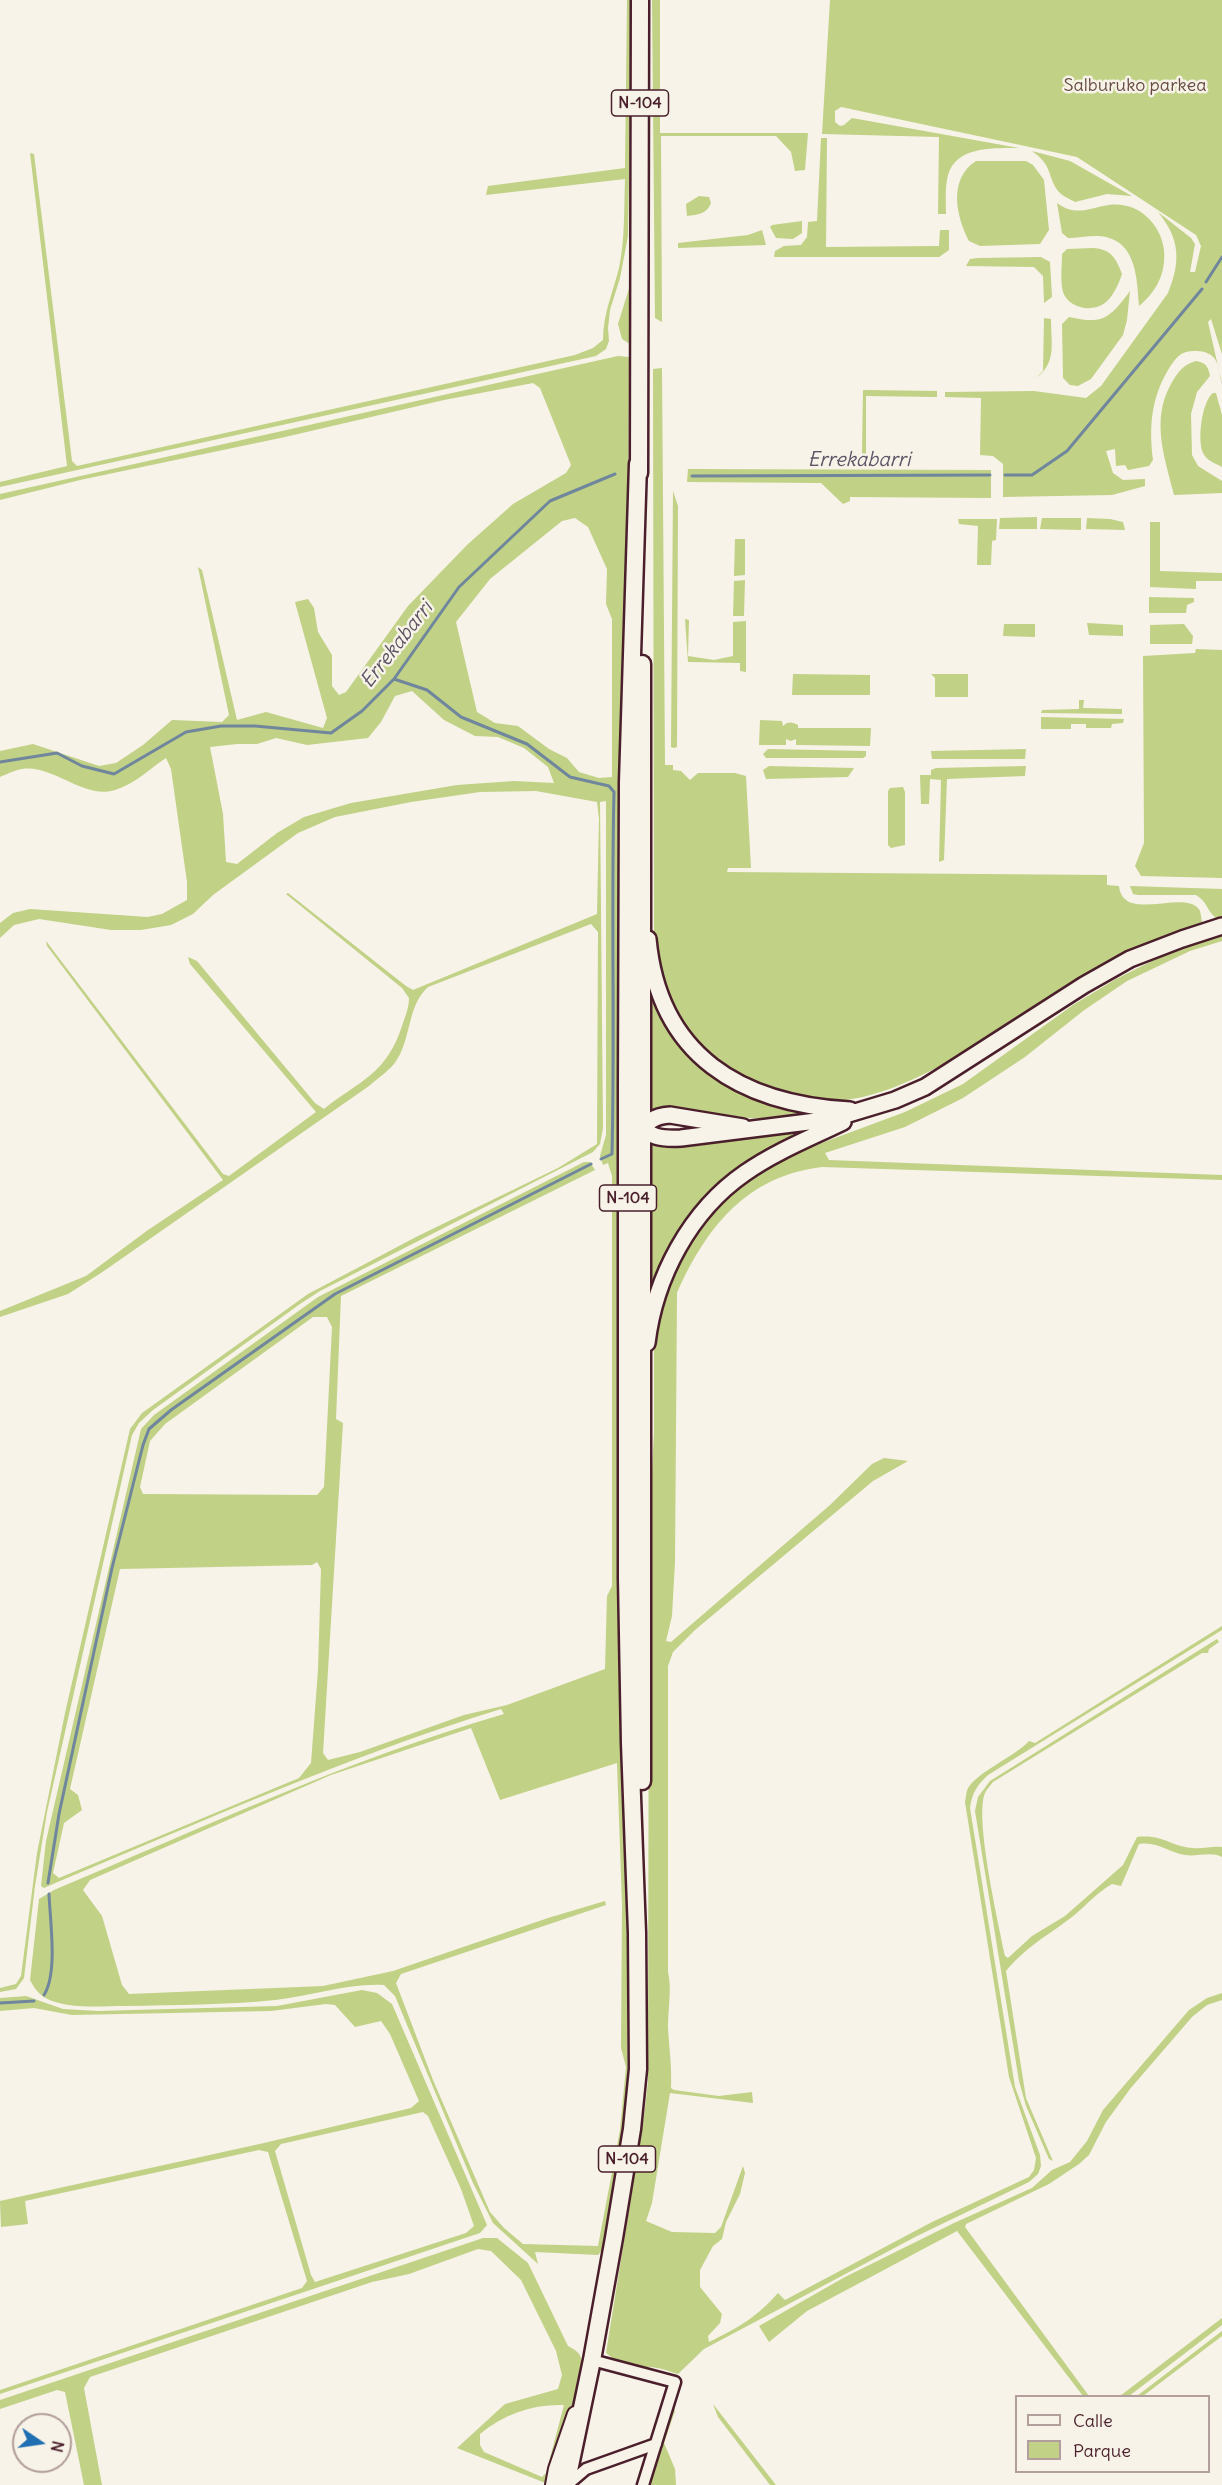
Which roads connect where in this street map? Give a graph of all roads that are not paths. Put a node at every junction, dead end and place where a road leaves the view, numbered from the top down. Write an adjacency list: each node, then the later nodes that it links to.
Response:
1 (640, 0): 2 (main road, N-104)
2 (638, 464): 3 (main road, N-104); 5 (main road, N-104)
3 (642, 884): 6 (main road); 8 (main road, N-104)
4 (1222, 926): 6 (main road)
5 (627, 1085): 8 (main road); 9 (main road, N-104)
6 (868, 1110): 7 (main road); 10 (main road)
7 (748, 1128): 8 (main road); 8 (main road)
8 (642, 1129): 9 (main road); 10 (main road, N-104)
9 (628, 1220): 11 (main road, N-104)
10 (640, 1405): 11 (main road, N-104)
11 (637, 1933): 12 (main road, N-104)
12 (592, 2360): 13 (main road, N-104); 14 (street)
13 (586, 2390): 15 (street); 16 (main road, N-104)
14 (656, 2444): 16 (street); 17 (street)
15 (553, 2485)
16 (567, 2485)
17 (643, 2485)

